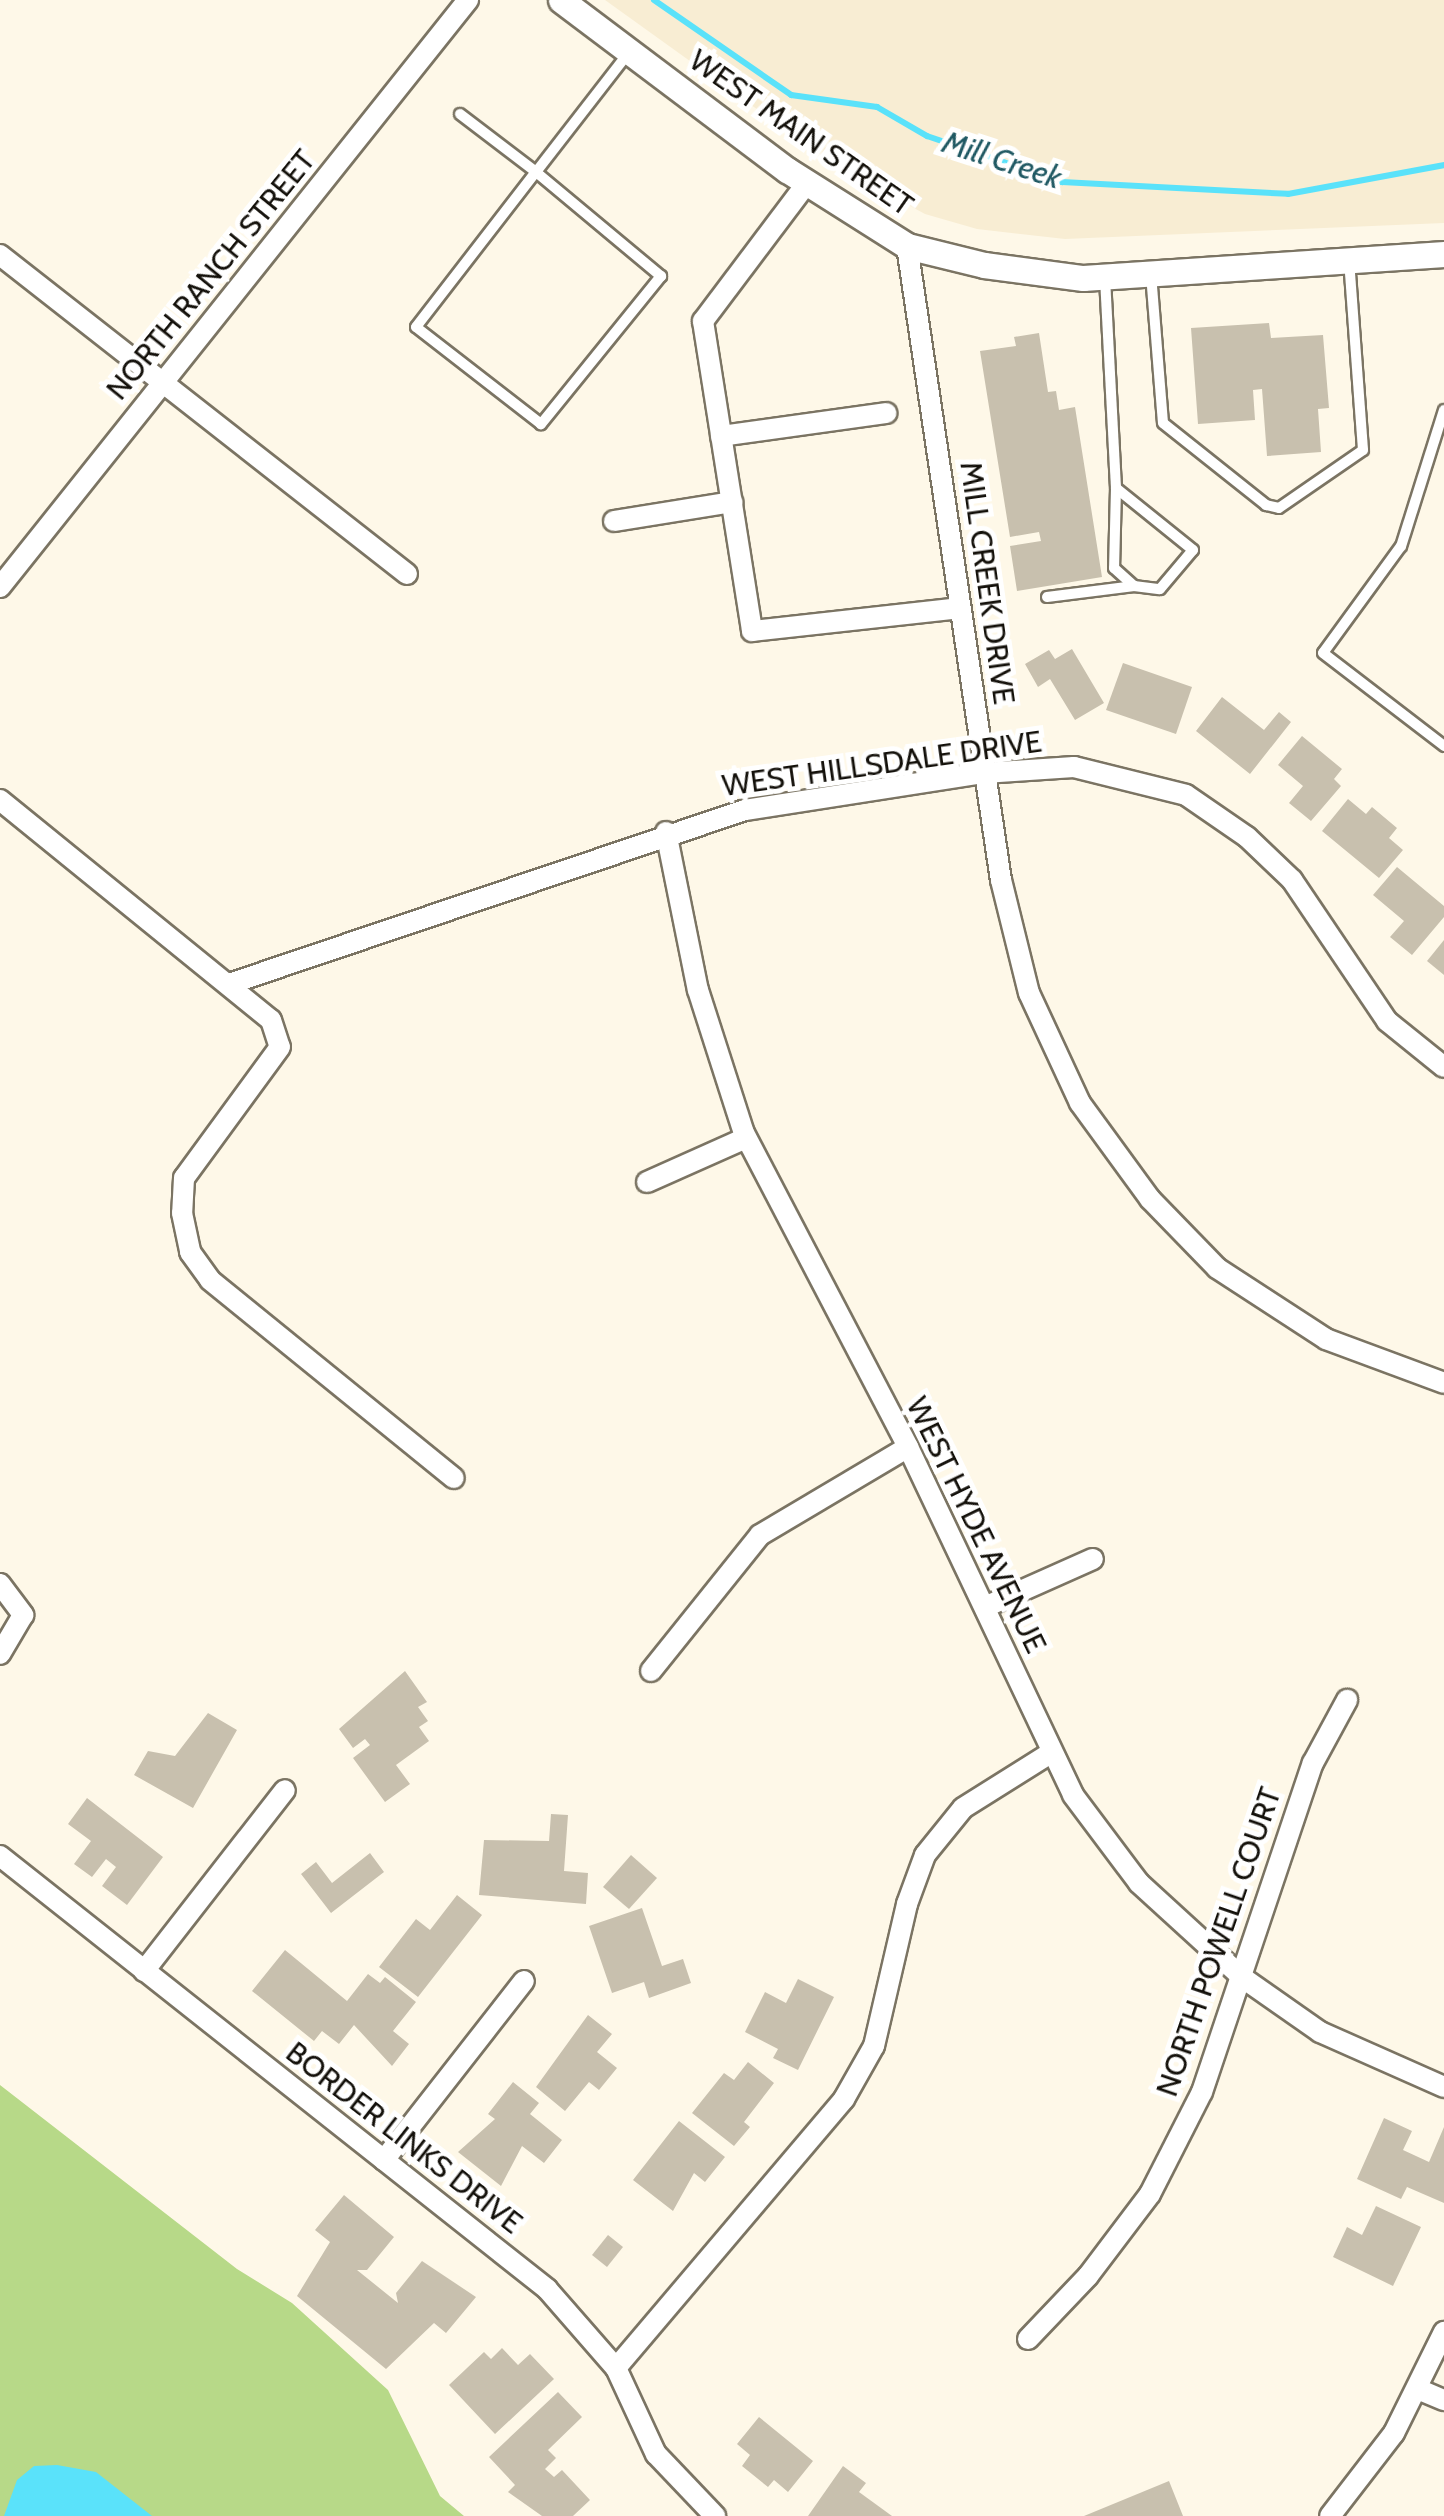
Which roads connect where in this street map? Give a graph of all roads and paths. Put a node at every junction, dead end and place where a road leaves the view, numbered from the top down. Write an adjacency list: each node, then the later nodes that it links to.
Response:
1 (468, 0): 13 (street, NORTH RANCH STREET)
2 (561, 0): 3 (street, WEST MAIN STREET)
3 (630, 52): 5 (lane); 6 (street, WEST MAIN STREET)
4 (460, 114): 5 (lane)
5 (536, 172): 5 (lane)
6 (807, 183): 7 (street, WEST MAIN STREET); 16 (street)
7 (907, 246): 12 (street, WEST MAIN STREET); 24 (street, MILL CREEK DRIVE)
8 (1444, 254): 10 (street, WEST MAIN STREET)
9 (0, 255): 13 (street)
10 (1349, 260): 11 (street, WEST MAIN STREET); 11 (lane)
11 (1150, 274): 12 (street, WEST MAIN STREET)
12 (1104, 277): 17 (lane)
13 (164, 381): 20 (street); 22 (street, NORTH RANCH STREET)
14 (1444, 410): 25 (lane)
15 (886, 413): 16 (street)
16 (722, 436): 18 (street)
17 (1116, 488): 21 (lane); 21 (lane)
18 (732, 502): 19 (street); 24 (street)
19 (614, 521)
20 (407, 574)
21 (1134, 586): 23 (lane)
22 (0, 587)
23 (1047, 597)
24 (960, 608): 26 (street, MILL CREEK DRIVE)
25 (1444, 746)
26 (984, 773): 28 (street, WEST HILLSDALE DRIVE); 30 (street, WEST HILLSDALE DRIVE); 33 (street, MILL CREEK DRIVE)
27 (0, 800): 29 (street)
28 (666, 832): 29 (street, WEST HILLSDALE DRIVE); 31 (street, WEST HYDE AVENUE)
29 (232, 983): 35 (street)
30 (1444, 1067)
31 (746, 1138): 32 (street); 34 (street, WEST HYDE AVENUE)
32 (647, 1182)
33 (1444, 1384)
34 (908, 1448): 38 (street, WEST HYDE AVENUE); 40 (street)
35 (454, 1478)
36 (1093, 1559): 38 (street)
37 (0, 1584): 39 (street)
38 (985, 1607): 42 (street, WEST HYDE AVENUE)
39 (0, 1654)
40 (651, 1670)
41 (1346, 1700): 46 (street, NORTH POWELL COURT)
42 (1050, 1754): 46 (street, WEST HYDE AVENUE); 52 (street)
43 (285, 1790): 45 (street)
44 (0, 1856): 45 (street, BORDER LINKS DRIVE)
45 (144, 1971): 49 (street, BORDER LINKS DRIVE)
46 (1243, 1978): 48 (street, WEST HYDE AVENUE); 51 (street, NORTH POWELL COURT)
47 (524, 1982): 49 (street)
48 (1444, 2088)
49 (384, 2160): 52 (street, BORDER LINKS DRIVE)
50 (1444, 2332): 53 (street)
51 (1028, 2338)
52 (616, 2368): 55 (street, BORDER LINKS DRIVE)
53 (1420, 2390): 54 (street); 56 (street)
54 (1444, 2400)
55 (715, 2516)
56 (1330, 2516)

